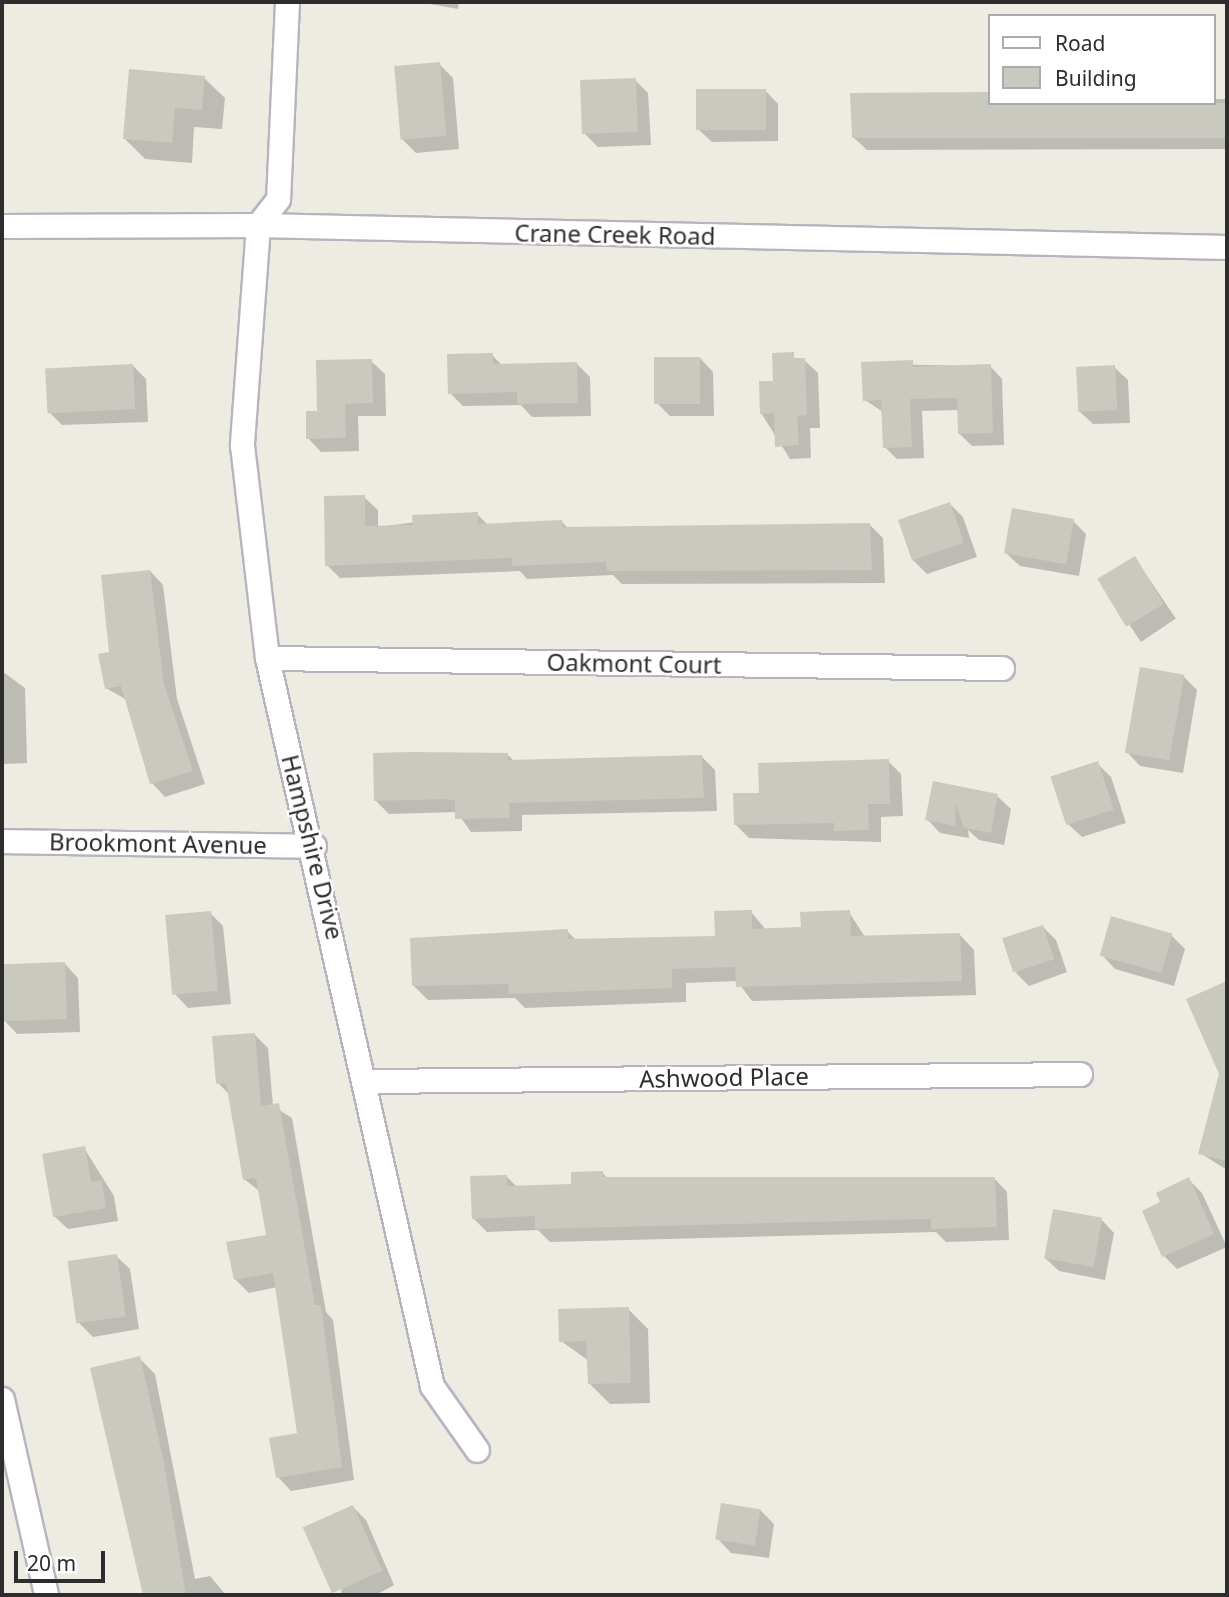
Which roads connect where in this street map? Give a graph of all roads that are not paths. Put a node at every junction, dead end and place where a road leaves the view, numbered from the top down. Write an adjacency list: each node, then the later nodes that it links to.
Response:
1 (287, 2): 2 (street)
2 (258, 225): 3 (street, Crane Creek Road); 4 (street, Crane Creek Road); 5 (street, Hampshire Drive)
3 (2, 226)
4 (1227, 247)
5 (267, 658): 6 (street, Oakmont Court); 8 (street, Hampshire Drive)
6 (1002, 668)
7 (2, 841): 8 (street, Brookmont Avenue)
8 (314, 846): 10 (street, Hampshire Drive)
9 (1080, 1074): 10 (street, Ashwood Place)
10 (368, 1081): 12 (street, Hampshire Drive)
11 (2, 1399): 13 (street)
12 (477, 1450)
13 (46, 1595)

